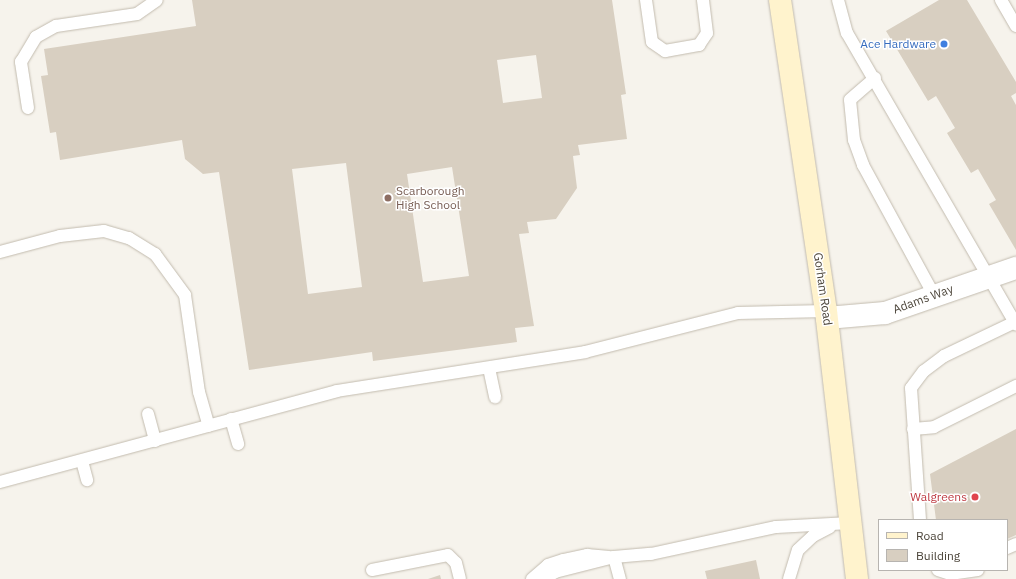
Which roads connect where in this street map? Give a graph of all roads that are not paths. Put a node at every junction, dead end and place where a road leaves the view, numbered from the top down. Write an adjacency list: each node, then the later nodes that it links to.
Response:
1 (158, 0): 9 (lane)
2 (646, 0): 3 (lane)
3 (703, 0)
4 (780, 0): 14 (main road, Gorham Road)
5 (838, 0): 8 (lane)
6 (1001, 0): 7 (lane)
7 (1016, 26)
8 (875, 78): 12 (lane); 13 (lane)
9 (28, 108)
10 (0, 252): 21 (lane)
11 (1016, 268): 12 (street, Adams Way)
12 (991, 278): 13 (street, Adams Way); 15 (lane)
13 (934, 295): 14 (street, Adams Way)
14 (826, 314): 16 (lane); 29 (main road, Gorham Road)
15 (1015, 323): 22 (lane)
16 (489, 368): 18 (lane); 20 (lane)
17 (1016, 386): 22 (lane)
18 (495, 397)
19 (148, 414): 23 (lane)
20 (231, 419): 21 (lane); 24 (lane)
21 (209, 426): 23 (lane)
22 (913, 429): 28 (lane)
23 (155, 441): 25 (lane)
24 (238, 444)
25 (82, 461): 26 (lane); 27 (lane)
26 (87, 480)
27 (0, 482)
28 (920, 519)
29 (843, 524): 30 (lane); 39 (lane); 40 (main road, Gorham Road)
30 (614, 558): 36 (lane); 37 (lane); 38 (lane)
31 (372, 570): 35 (lane)
32 (948, 571): 34 (lane)
33 (968, 571): 34 (lane)
34 (958, 572)
35 (460, 579)
36 (532, 579)
37 (544, 579)
38 (620, 579)
39 (789, 579)
40 (857, 579)

